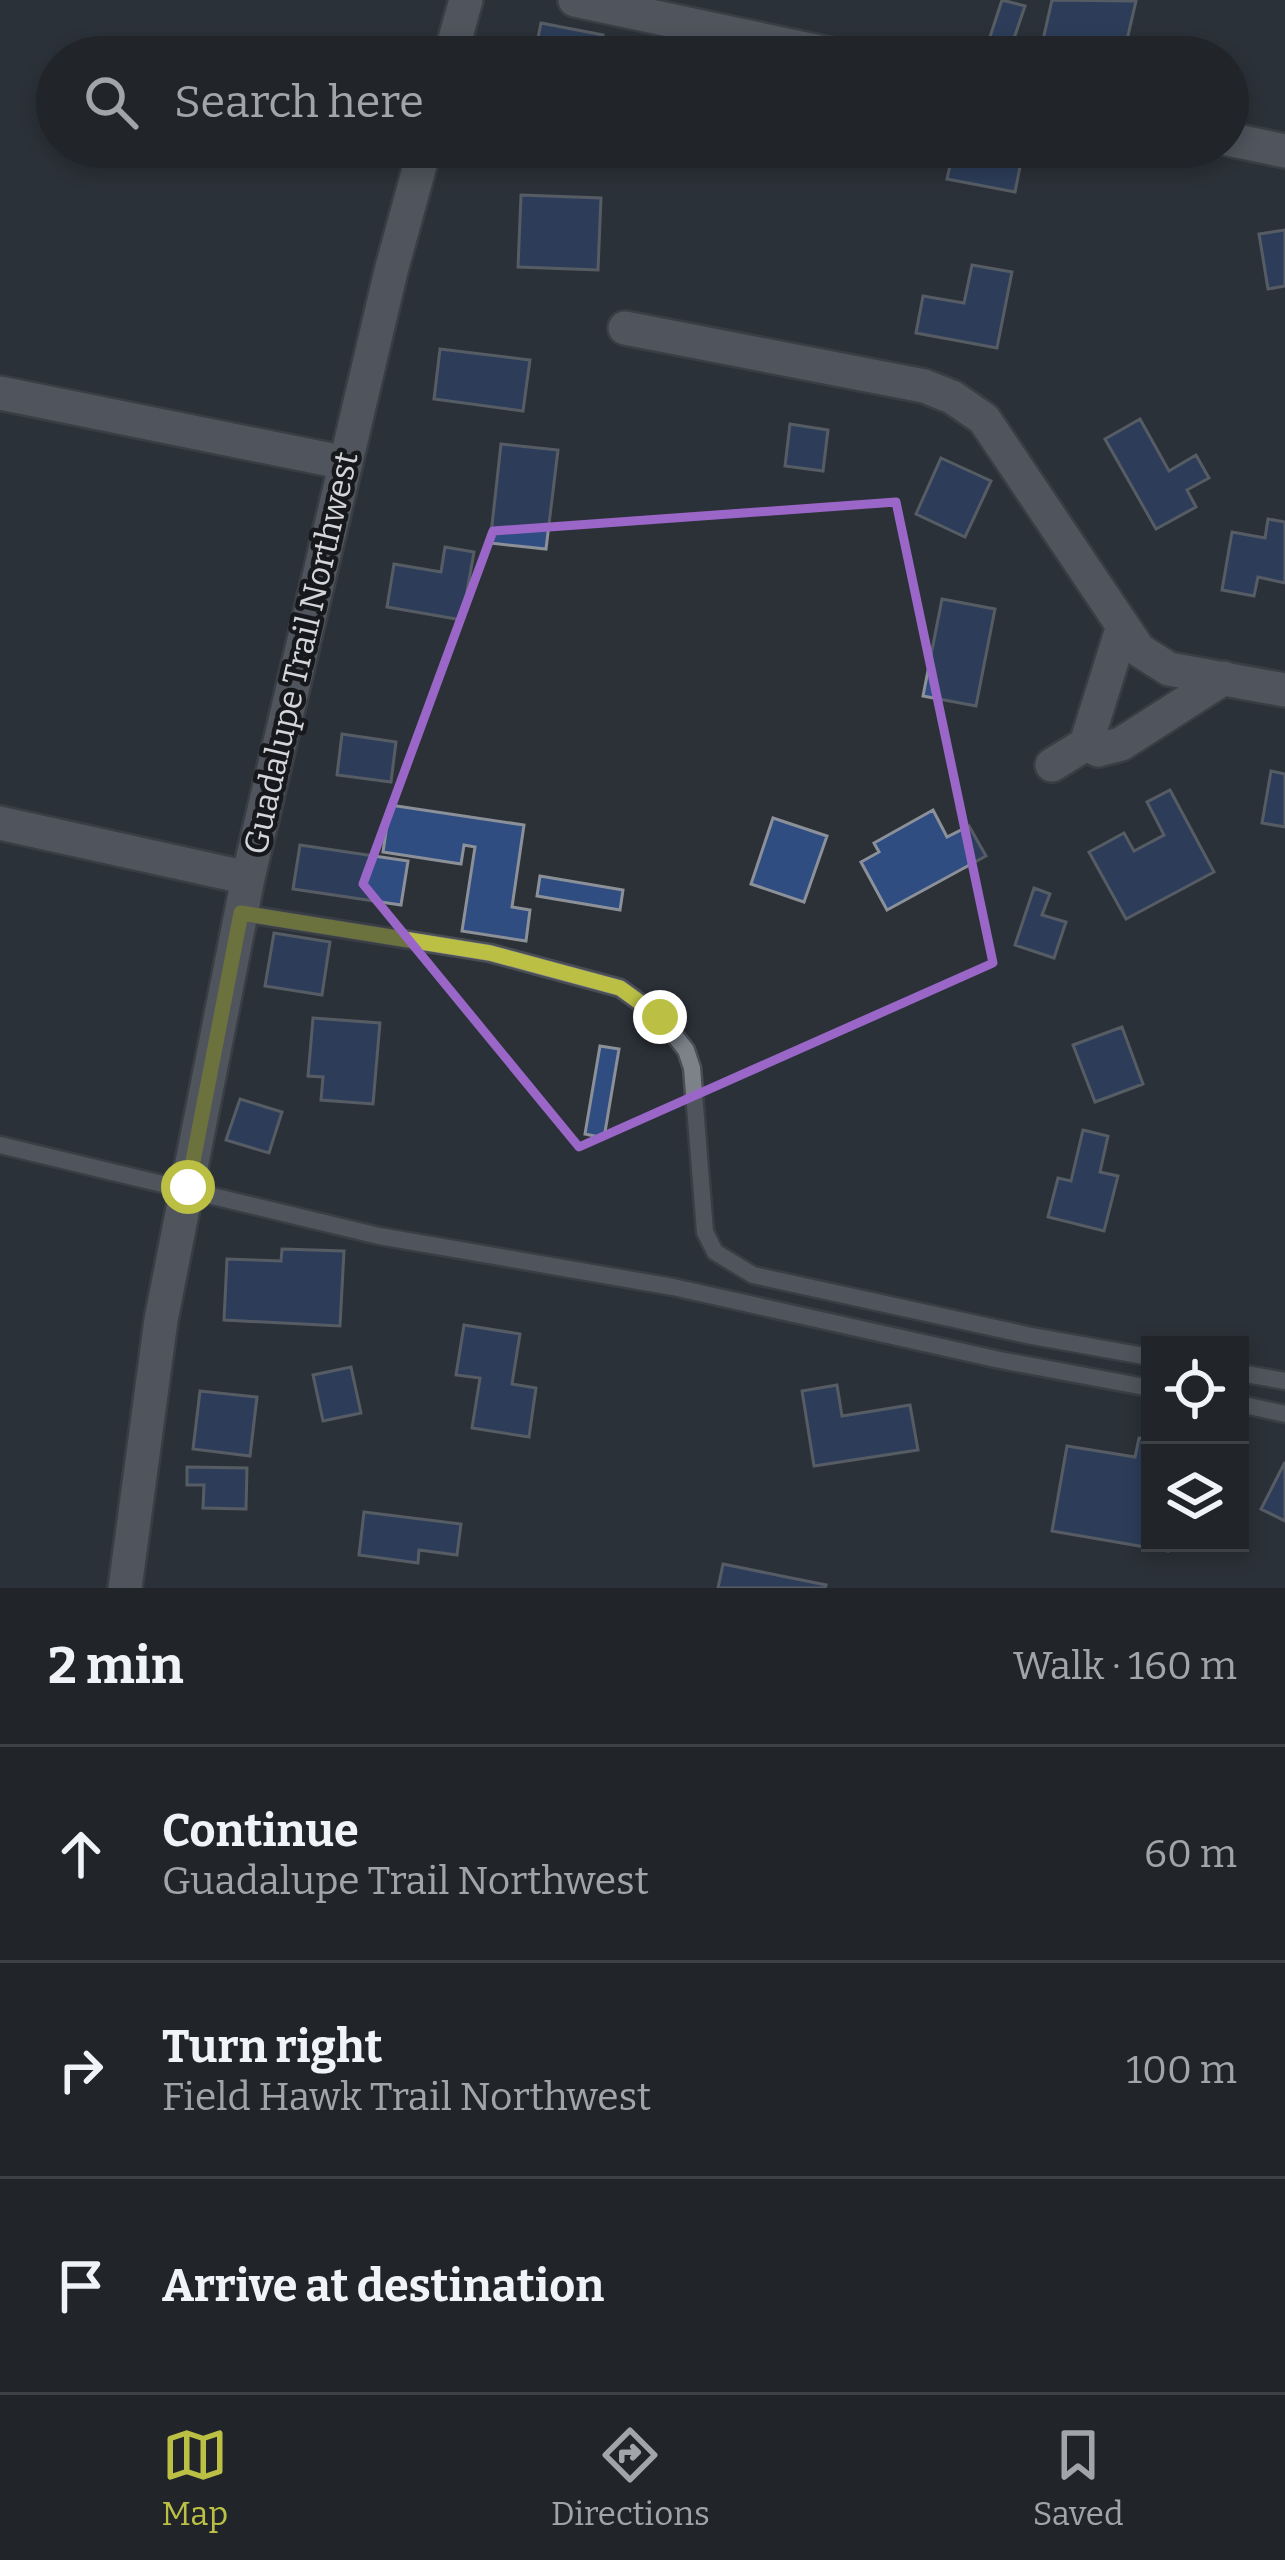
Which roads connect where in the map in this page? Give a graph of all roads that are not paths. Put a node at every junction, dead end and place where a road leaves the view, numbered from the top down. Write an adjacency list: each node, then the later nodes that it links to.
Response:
1 (466, 0): 3 (street)
2 (574, 0): 4 (street)
3 (456, 36)
4 (744, 36)
5 (1249, 143): 6 (street)
6 (1285, 151)
7 (419, 168): 10 (street, Guadalupe Trail Northwest)
8 (625, 328): 11 (street)
9 (0, 393): 10 (street)
10 (346, 464): 17 (street, Guadalupe Trail Northwest)
11 (1123, 629): 12 (street); 14 (street)
12 (1224, 678): 13 (street); 14 (street)
13 (1285, 690)
14 (1086, 744): 15 (street)
15 (1052, 764)
16 (0, 823): 17 (street)
17 (248, 878): 18 (street, Guadalupe Trail Northwest)
18 (241, 913): 20 (street, Guadalupe Trail Northwest); 21 (lane)
19 (0, 1145): 20 (lane)
20 (188, 1187): 24 (lane); 27 (street, Guadalupe Trail Northwest)
21 (1141, 1355)
22 (1249, 1375): 23 (lane)
23 (1285, 1381)
24 (1141, 1386)
25 (1249, 1406): 26 (lane)
26 (1285, 1414)
27 (124, 1588)

